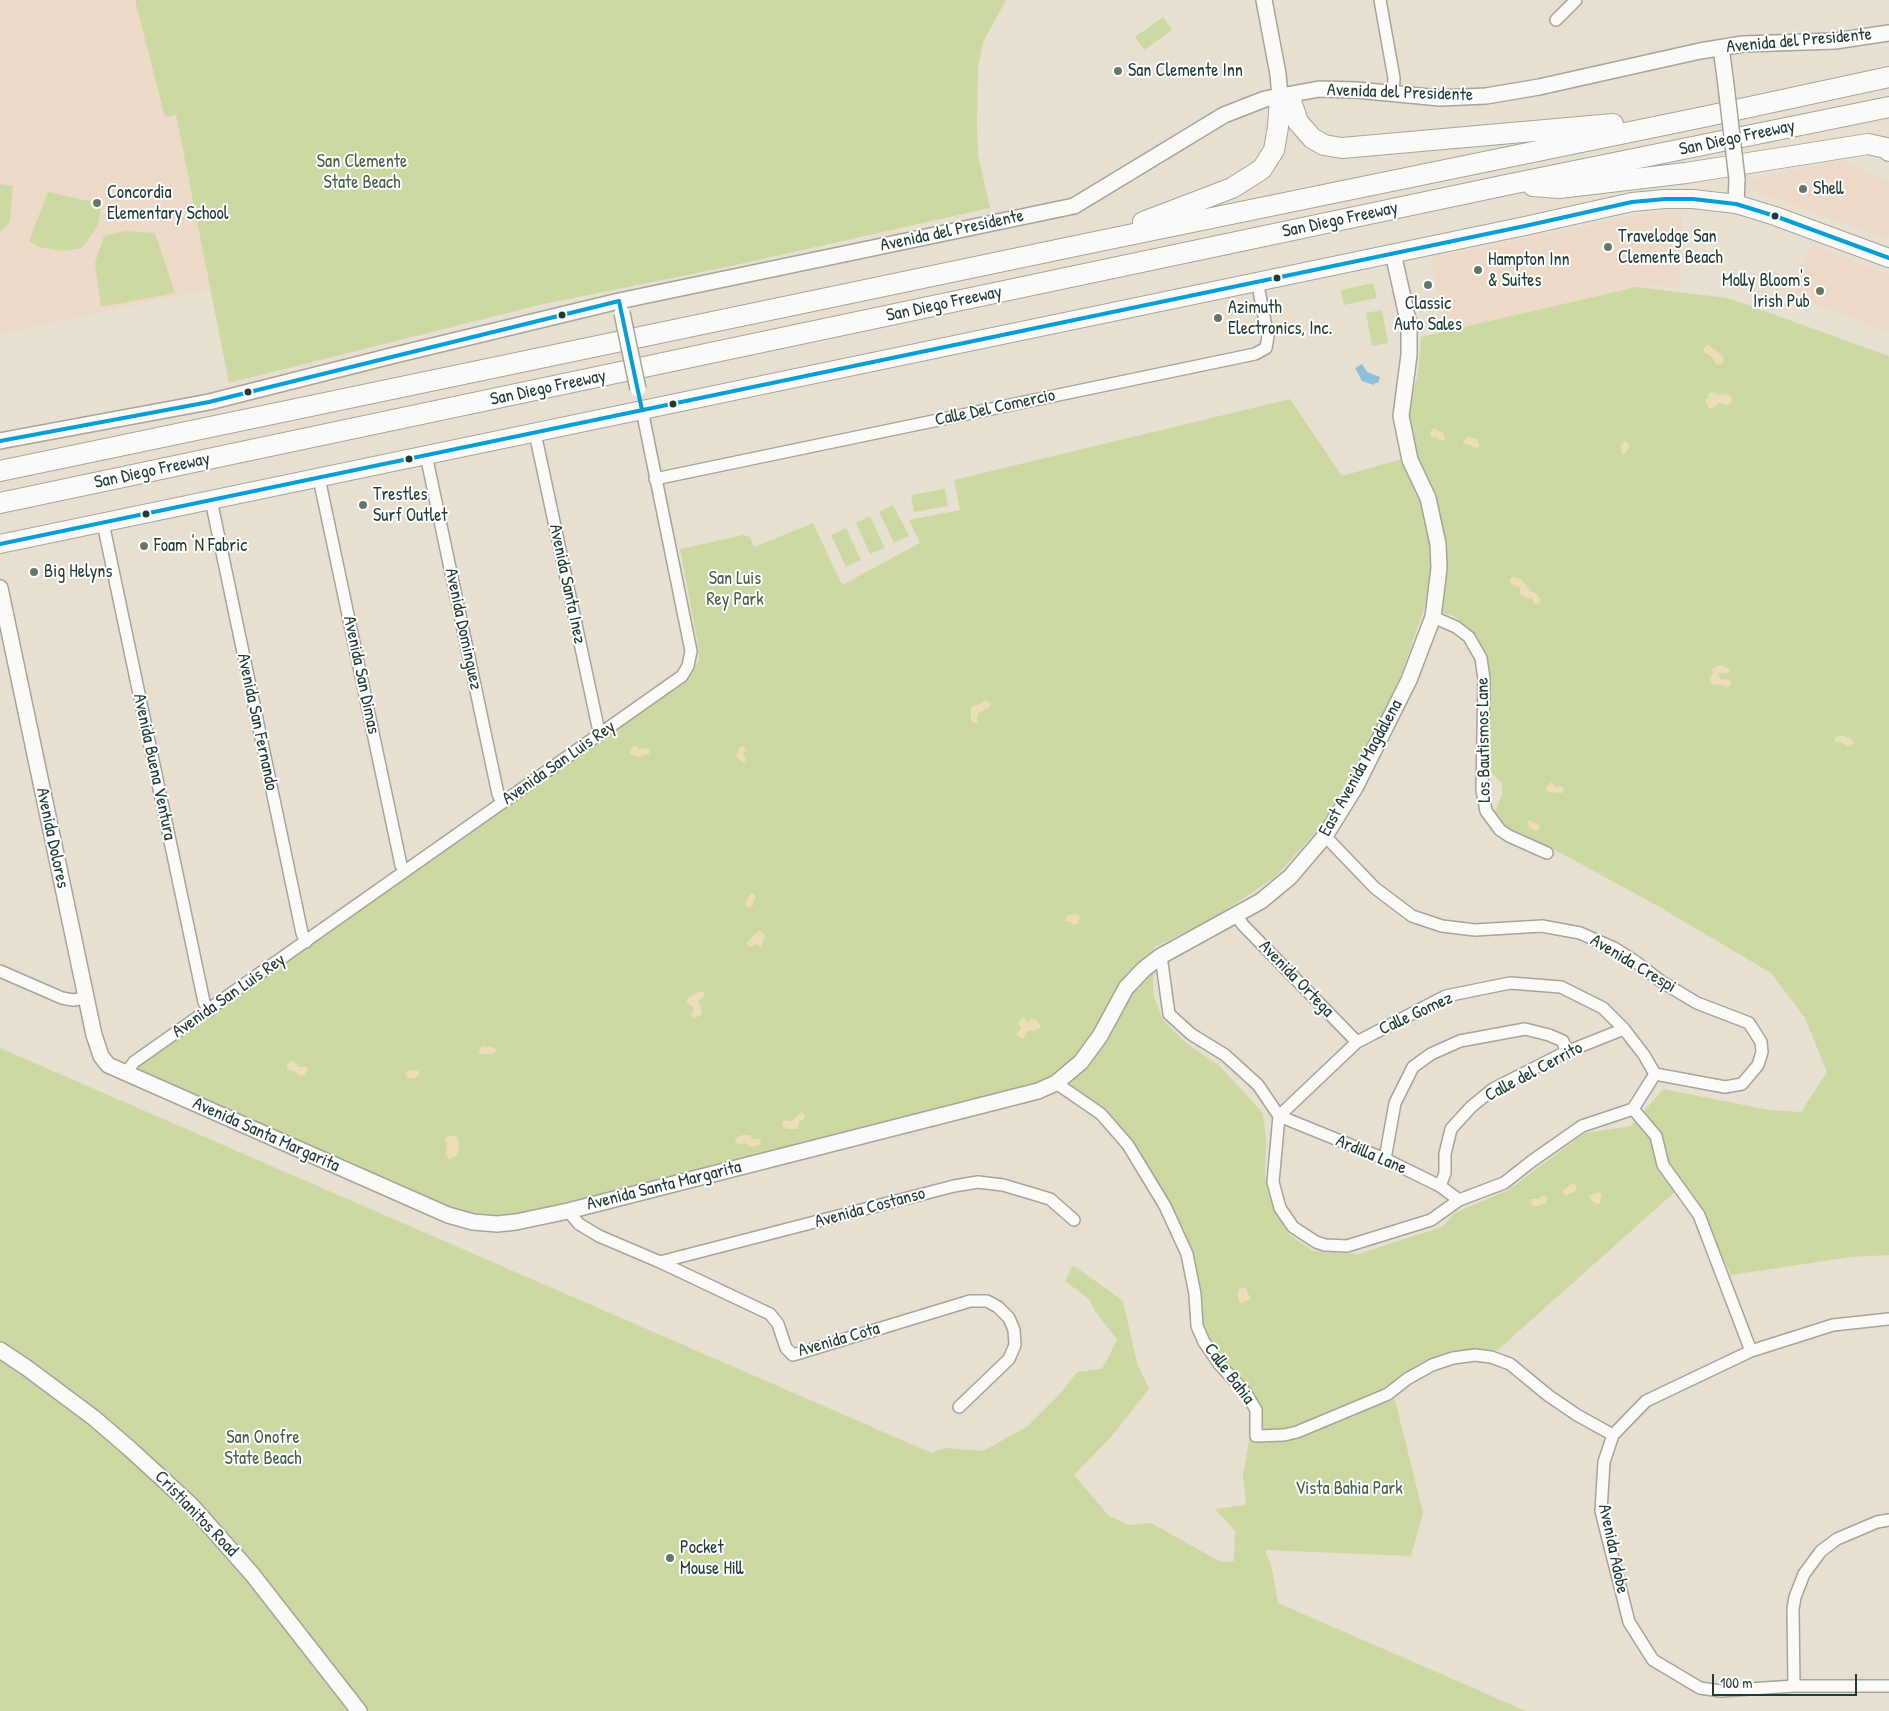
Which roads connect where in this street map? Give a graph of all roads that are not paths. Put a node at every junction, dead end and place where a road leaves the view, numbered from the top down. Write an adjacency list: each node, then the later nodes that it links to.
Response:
1 (1264, 0): 9 (street)
2 (1380, 0): 8 (street)
3 (1576, 0): 4 (street)
4 (1556, 20)
5 (1889, 33): 6 (street, Avenida del Presidente)
6 (1721, 48): 8 (street, Avenida del Presidente); 14 (street, bridge)
7 (1889, 77): 11 (highway, San Diego Freeway)
8 (1393, 94): 9 (street, Avenida del Presidente)
9 (1280, 97): 11 (highway); 15 (highway); 19 (street, Avenida del Presidente)
10 (1889, 107): 13 (highway, San Diego Freeway)
11 (1708, 116): 15 (highway, San Diego Freeway)
12 (1889, 151): 13 (highway)
13 (1511, 184): 28 (highway, San Diego Freeway)
14 (1736, 204): 16 (main road); 17 (main road)
15 (1090, 243): 24 (highway, San Diego Freeway)
16 (1393, 253): 18 (main road); 32 (street, East Avenida Magdalena)
17 (1889, 258)
18 (1257, 281): 20 (main road); 26 (street, Calle Del Comercio)
19 (620, 307): 20 (street, Avenida San Luis Rey, bridge); 22 (street, Avenida del Presidente)
20 (642, 410): 21 (main road); 26 (street, Avenida San Luis Rey)
21 (534, 433): 23 (main road); 33 (street, Avenida Santa Inez)
22 (0, 442)
23 (426, 455): 25 (main road); 34 (street, Avenida Dominguez)
24 (0, 471)
25 (319, 478): 27 (main road); 37 (street, Avenida San Dimas)
26 (655, 479): 33 (street, Avenida San Luis Rey)
27 (211, 500): 29 (main road); 39 (street, Avenida San Fernando)
28 (0, 503)
29 (103, 523): 30 (main road); 43 (street, Avenida Buena Ventura)
30 (0, 544)
31 (0, 588): 42 (street, Avenida Dolores)
32 (1433, 616): 35 (street, East Avenida Magdalena); 36 (street, Los Bautismos Lane)
33 (602, 734): 34 (street, Avenida San Luis Rey)
34 (502, 802): 37 (street, Avenida San Luis Rey)
35 (1325, 836): 38 (street, East Avenida Magdalena); 48 (street, Avenida Crespi)
36 (1547, 853)
37 (405, 871): 39 (street, Avenida San Luis Rey)
38 (1236, 915): 40 (street, East Avenida Magdalena); 45 (street, Avenida Ortega)
39 (306, 942): 43 (street, Avenida San Luis Rey)
40 (1162, 956): 49 (street, Avenida Santa Margarita); 51 (street)
41 (0, 971): 42 (street)
42 (86, 998): 47 (street, Avenida Dolores)
43 (209, 1011): 47 (street, Avenida San Luis Rey)
44 (1624, 1029): 45 (street, Calle Gomez); 46 (street, Calle del Cerrito); 48 (street, Calle Gomez)
45 (1357, 1042): 51 (street, Calle Gomez)
46 (1566, 1052): 52 (street); 53 (street, Calle del Cerrito)
47 (126, 1073): 55 (street, Avenida Santa Margarita)
48 (1655, 1074): 50 (street)
49 (1056, 1084): 55 (street, Avenida Santa Margarita); 62 (street, Calle Bahia)
50 (1633, 1109): 54 (street); 60 (street)
51 (1278, 1116): 52 (street, Ardilla Lane); 54 (street)
52 (1385, 1159): 53 (street, Ardilla Lane)
53 (1440, 1186): 54 (street, Ardilla Lane)
54 (1459, 1200)
55 (568, 1211): 57 (street, Avenida Cota)
56 (1074, 1220): 57 (street, Avenida Costanso)
57 (660, 1262): 61 (street, Avenida Cota)
58 (1889, 1319): 60 (street, Avenida Adobe)
59 (0, 1350): 66 (street, Cristianitos Road)
60 (1751, 1351): 62 (street, Avenida Adobe)
61 (959, 1407)
62 (1613, 1435): 64 (street, Avenida Adobe)
63 (1889, 1520): 64 (street)
64 (1794, 1686): 65 (street, Avenida Adobe)
65 (1889, 1686)
66 (359, 1711)

